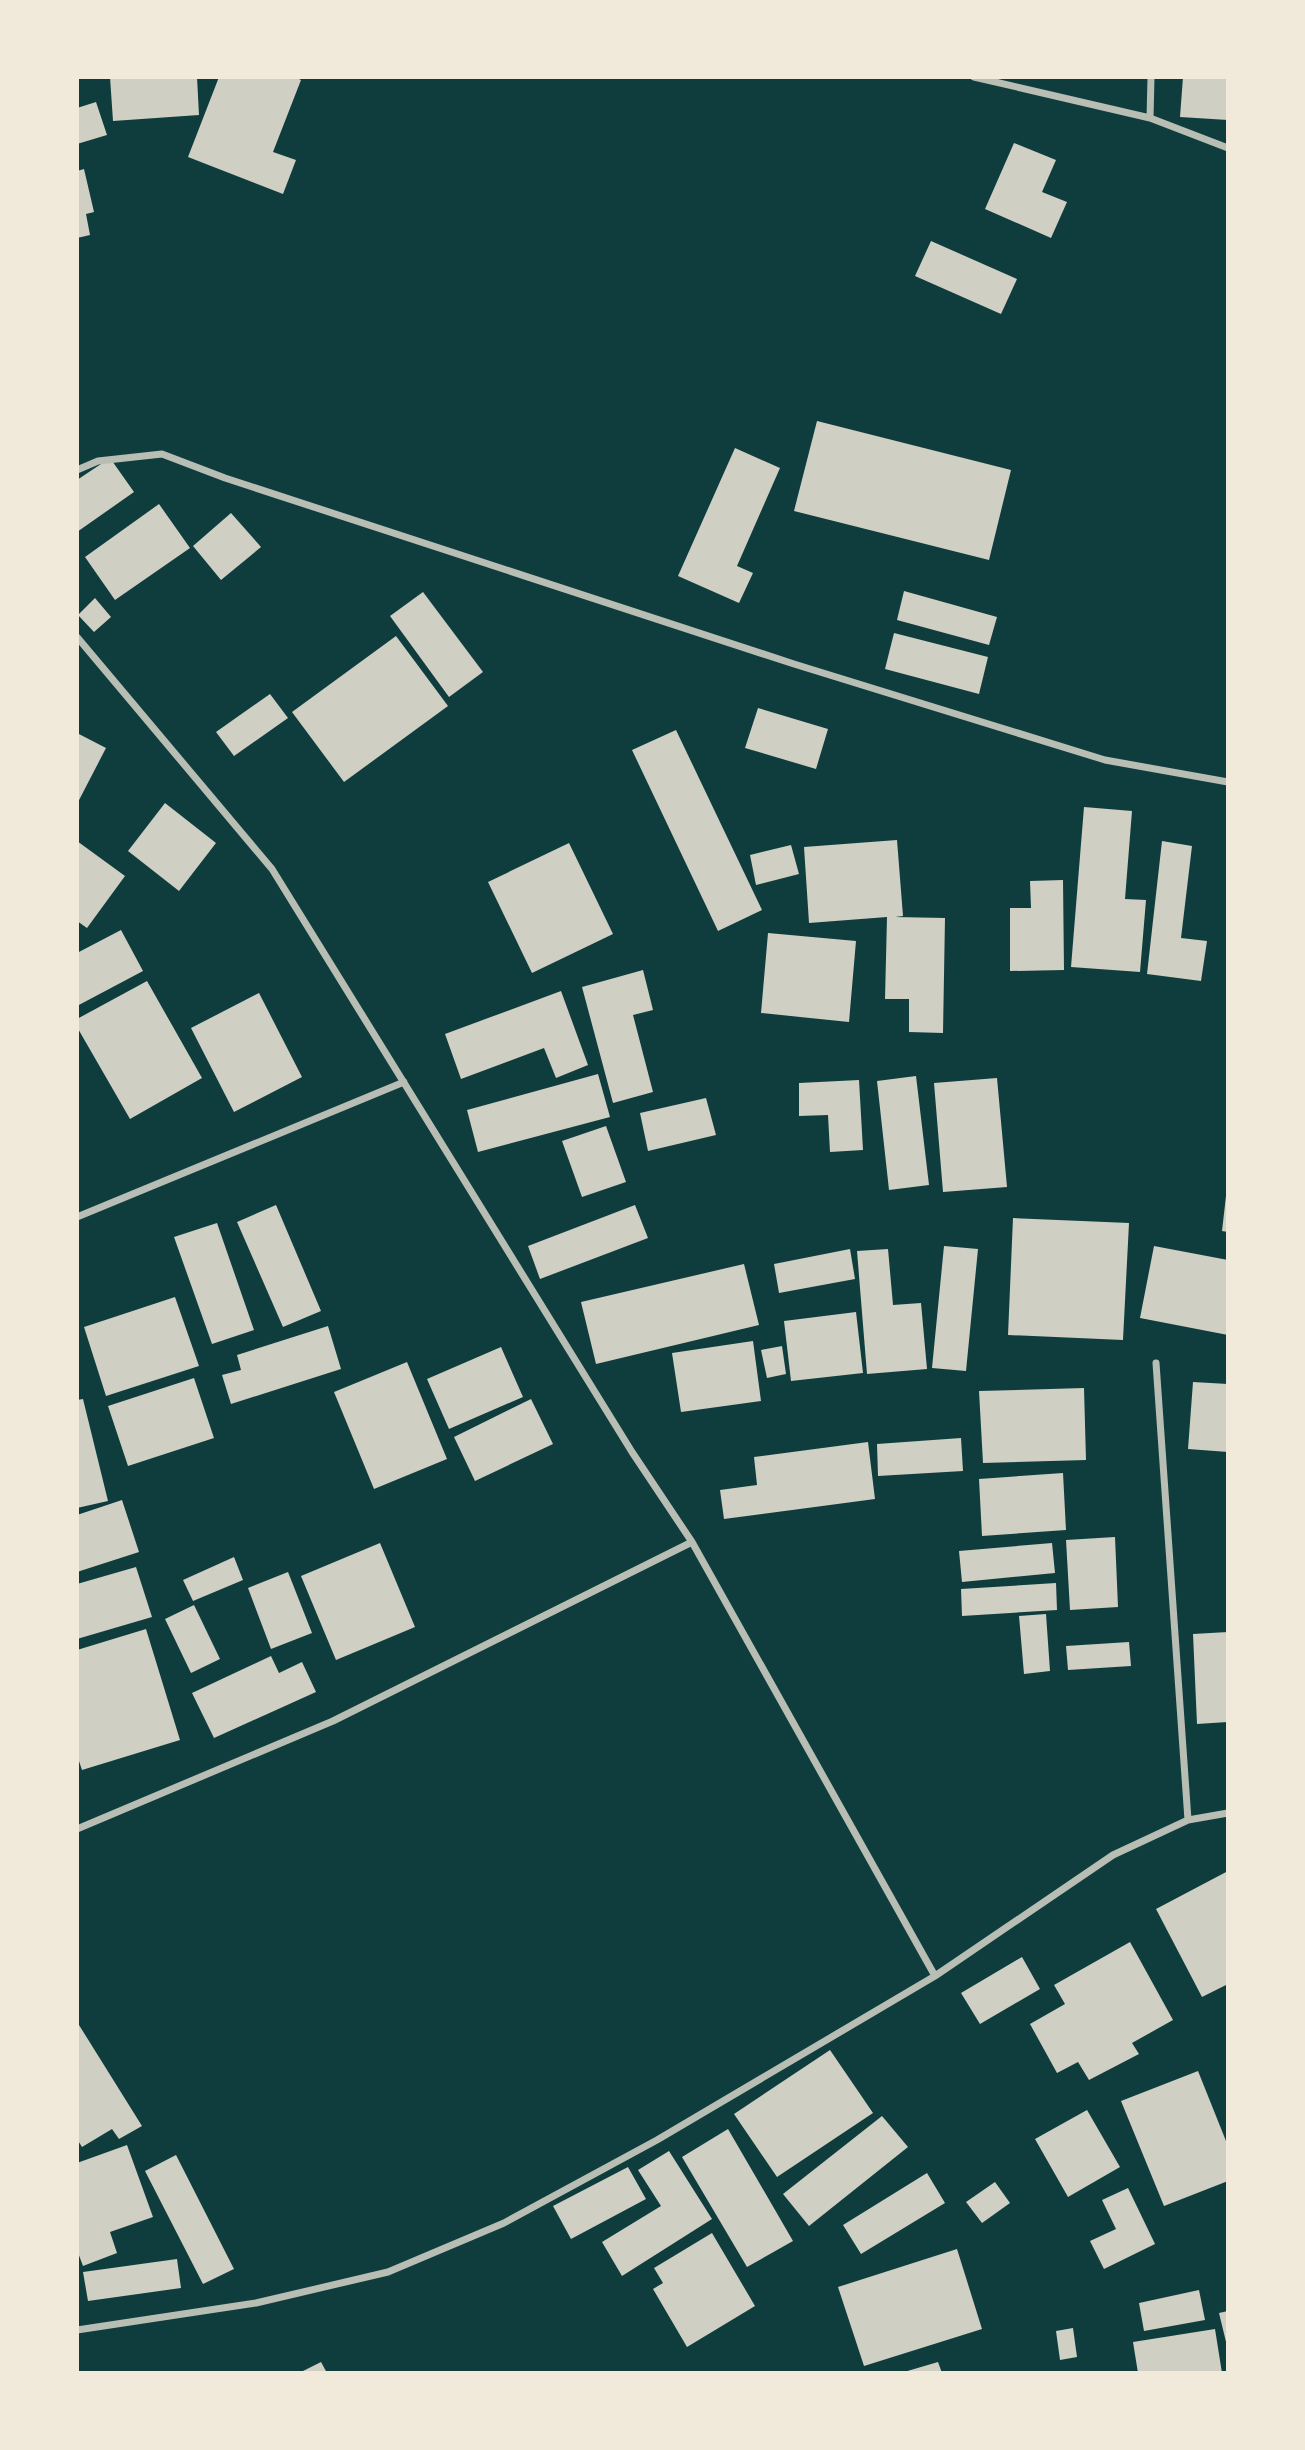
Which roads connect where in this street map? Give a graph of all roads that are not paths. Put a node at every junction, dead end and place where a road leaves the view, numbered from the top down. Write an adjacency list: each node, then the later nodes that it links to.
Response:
1 (974, 77): 3 (street)
2 (1151, 77): 3 (street)
3 (1150, 118): 4 (street)
4 (1228, 148)
5 (77, 470): 7 (street)
6 (77, 636): 8 (street)
7 (1228, 782)
8 (404, 1082): 9 (street); 11 (street)
9 (77, 1217)
10 (1156, 1363): 13 (street)
11 (692, 1542): 14 (street); 15 (street)
12 (1228, 1813): 13 (street)
13 (1188, 1821): 15 (street)
14 (77, 1829)
15 (934, 1976): 16 (street)
16 (77, 2330)

